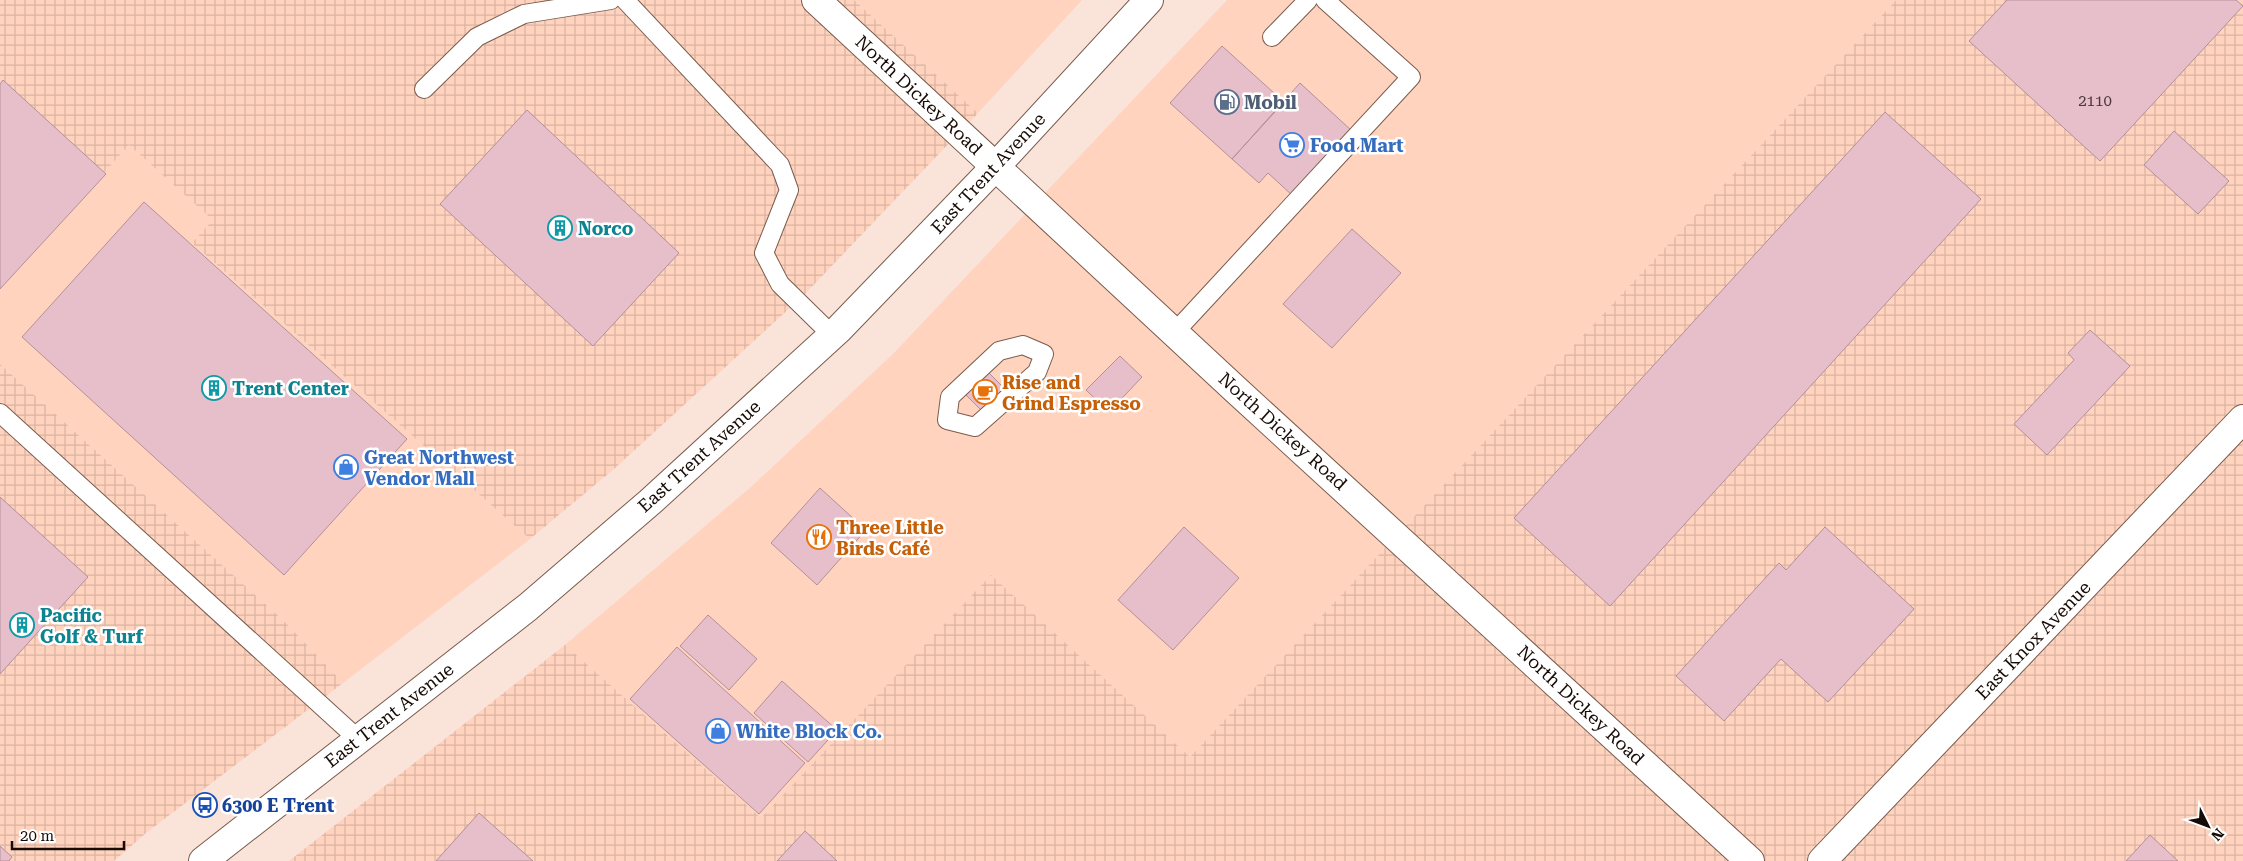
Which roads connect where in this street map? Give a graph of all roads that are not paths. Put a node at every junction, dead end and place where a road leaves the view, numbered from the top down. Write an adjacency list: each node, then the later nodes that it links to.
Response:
1 (611, 0): 8 (lane)
2 (625, 0): 11 (lane)
3 (816, 0): 9 (street, North Dickey Road)
4 (1150, 0): 9 (street, East Trent Avenue)
5 (1308, 0): 7 (lane)
6 (1324, 0): 10 (lane)
7 (1272, 37)
8 (424, 89)
9 (996, 166): 10 (street, North Dickey Road); 11 (street, East Trent Avenue)
10 (1175, 332): 17 (street, North Dickey Road)
11 (832, 335): 15 (street, East Trent Avenue)
12 (1044, 354): 12 (lane)
13 (0, 413): 15 (lane)
14 (2243, 419): 18 (street, East Knox Avenue)
15 (358, 739): 16 (street, East Trent Avenue)
16 (203, 861)
17 (1750, 861)
18 (1822, 861)

